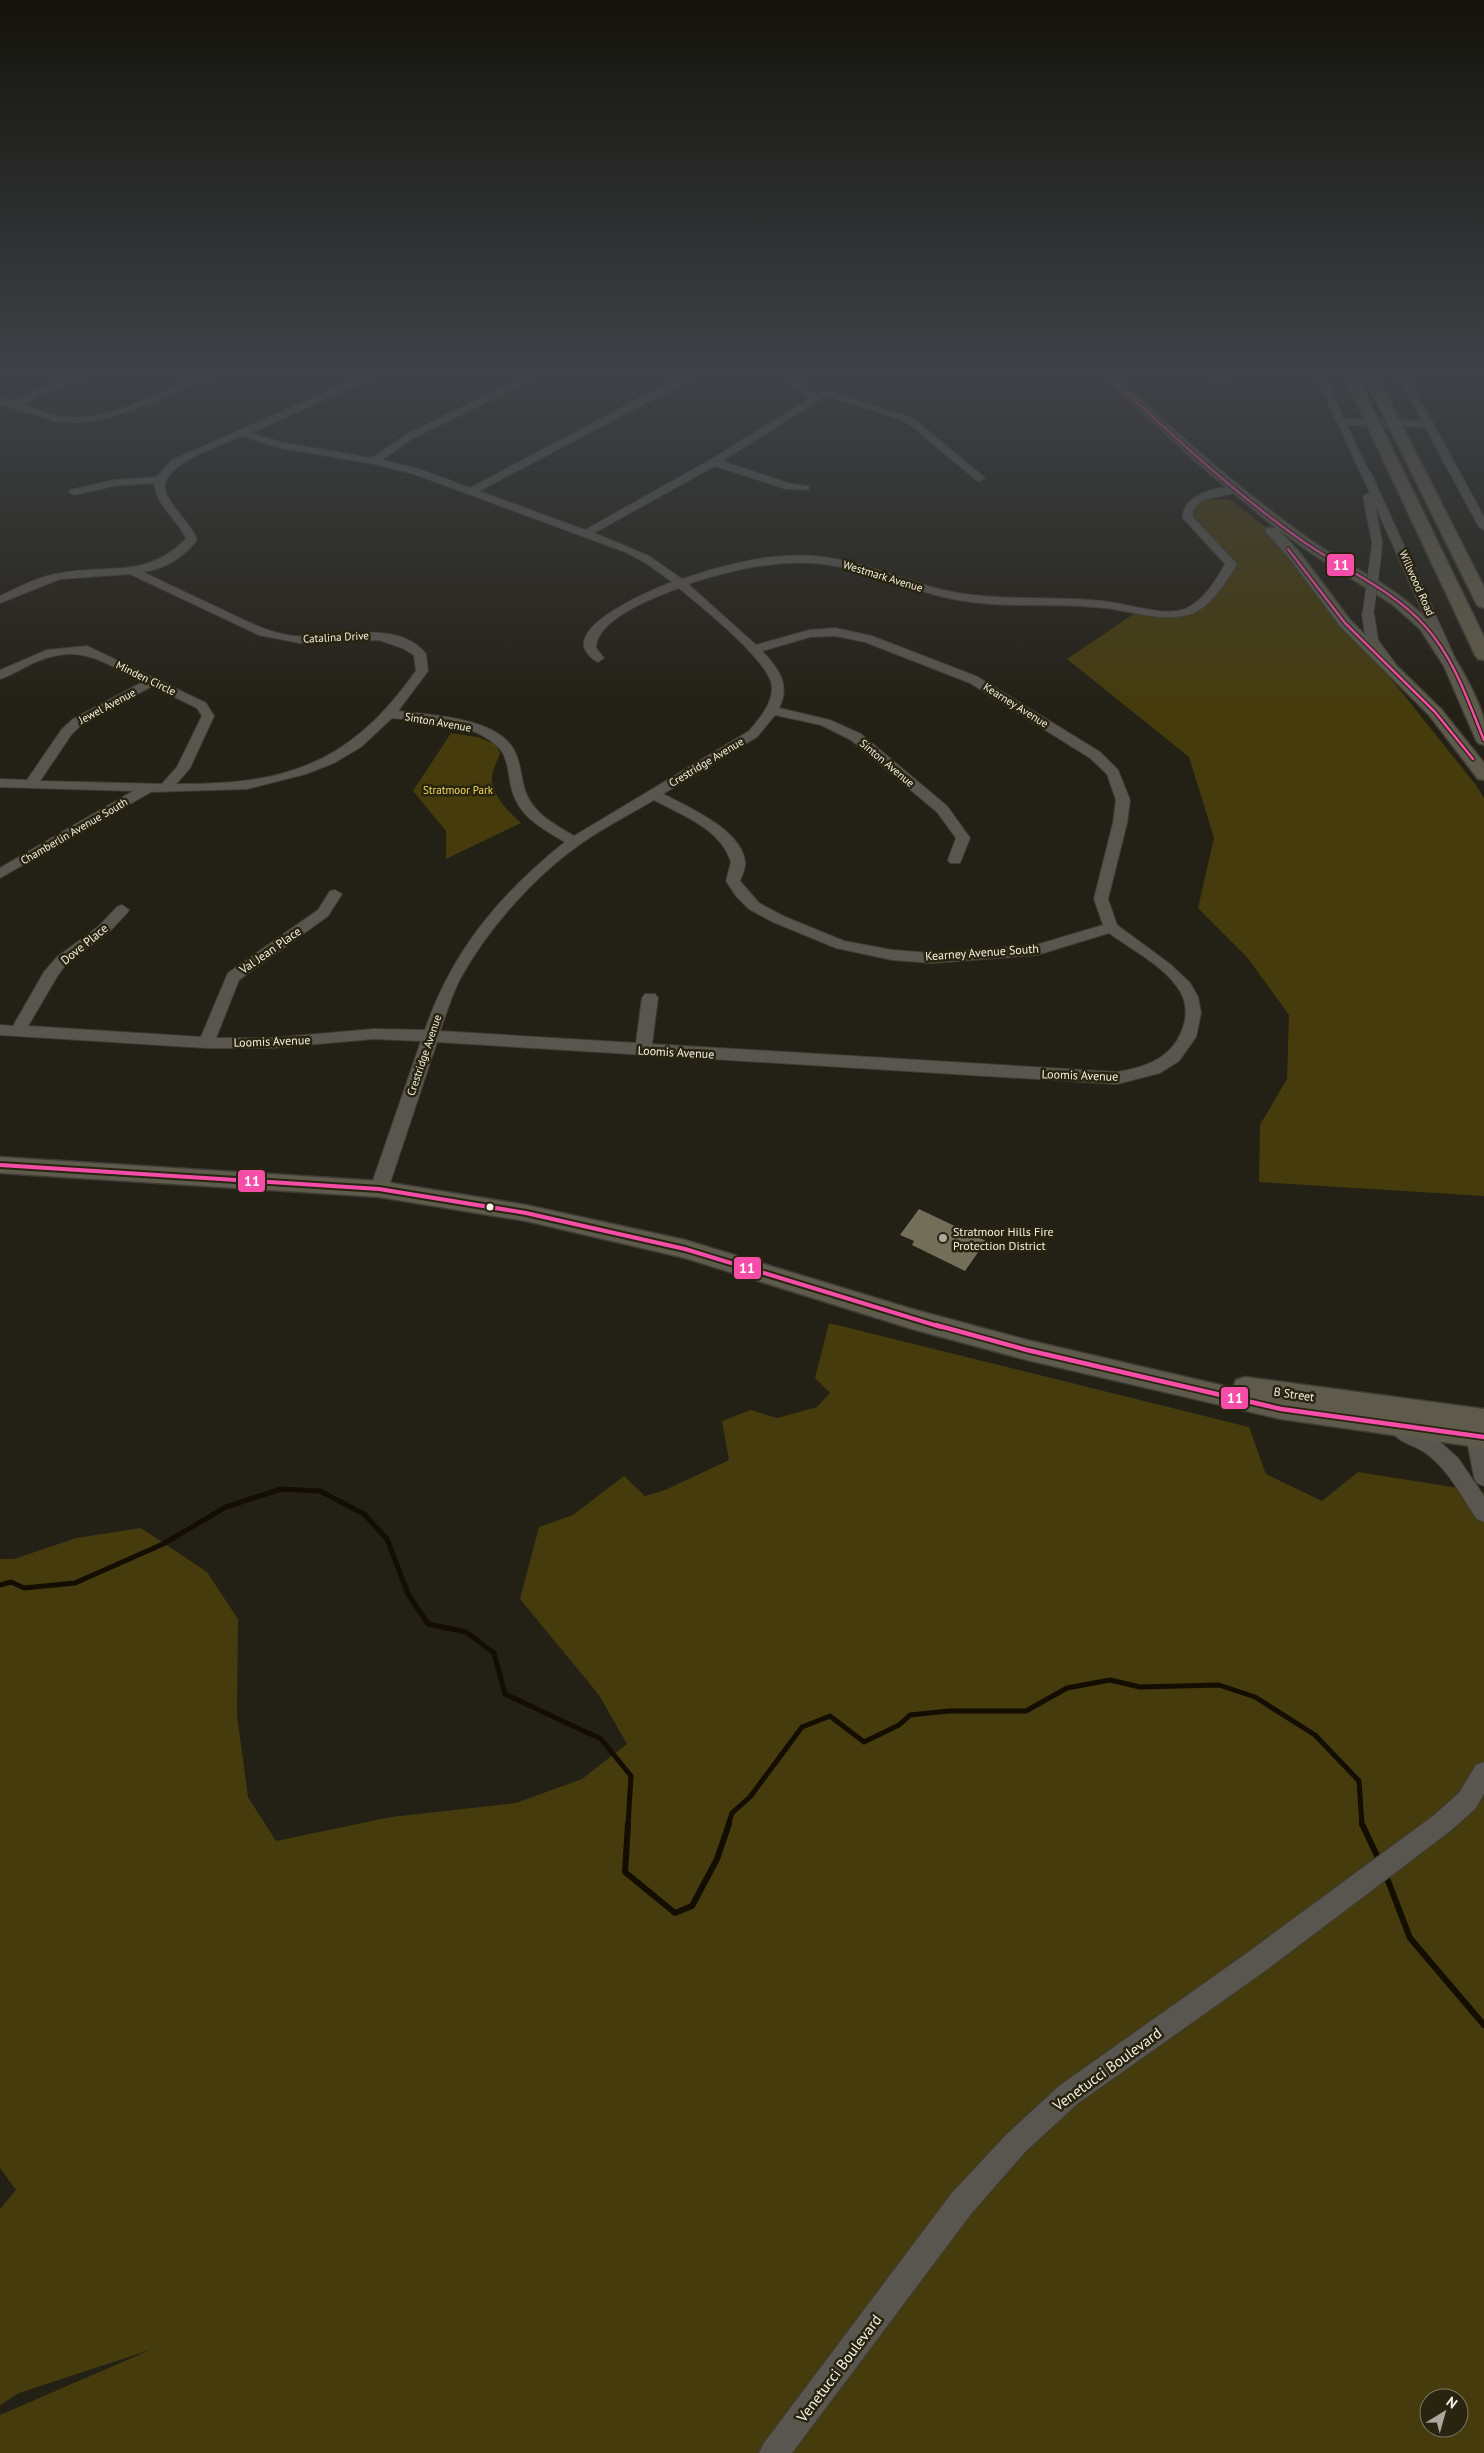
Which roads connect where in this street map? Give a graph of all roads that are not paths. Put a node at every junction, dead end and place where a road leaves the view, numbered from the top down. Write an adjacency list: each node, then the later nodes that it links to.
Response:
1 (107, 484): 16 (street)
2 (160, 484): 19 (street)
3 (451, 484): 15 (street, Crestridge Avenue)
4 (484, 484): 15 (street)
5 (674, 484): 18 (street)
6 (782, 484): 13 (street)
7 (1230, 484): 14 (main road)
8 (1366, 484): 29 (street, Willwood Road, bridge)
9 (1371, 484): 26 (street, Willwood Road)
10 (1401, 484): 24 (highway)
11 (1427, 484): 22 (highway)
12 (1461, 484): 17 (street)
13 (805, 488)
14 (1236, 490): 20 (street, Westmark Avenue); 26 (main road); 29 (main road)
15 (472, 491): 18 (street, Crestridge Avenue)
16 (74, 492)
17 (1484, 527)
18 (587, 534): 20 (street, Crestridge Avenue)
19 (135, 573): 21 (street); 31 (street, Catalina Drive)
20 (680, 584): 23 (street, Crestridge Avenue); 25 (street, Westmark Avenue)
21 (0, 600)
22 (1484, 603)
23 (754, 649): 30 (street, Crestridge Avenue); 44 (street, Kearney Avenue)
24 (1484, 655)
25 (598, 658)
26 (1456, 674): 32 (main road)
27 (0, 675): 28 (street, Minden Circle)
28 (153, 681): 35 (street, Jewel Avenue); 37 (street, Minden Circle)
29 (1411, 689): 33 (main road)
30 (772, 711): 38 (street, Crestridge Avenue); 40 (street, Sinton Avenue)
31 (391, 714): 37 (street, Catalina Drive); 39 (street, Sinton Avenue)
32 (1484, 740)
33 (1484, 775)
34 (0, 783): 35 (street, Catalina Drive)
35 (31, 784): 36 (street, Catalina Drive)
36 (148, 787): 37 (street, Catalina Drive); 41 (street, Chamberlin Avenue South)
37 (166, 788)
38 (653, 794): 39 (street, Crestridge Avenue); 44 (street, Kearney Avenue South)
39 (574, 842): 48 (street, Crestridge Avenue)
40 (956, 860)
41 (0, 874)
42 (335, 894): 49 (street, Val Jean Place)
43 (122, 910): 47 (street, Dove Place)
44 (1111, 927): 50 (street, Loomis Avenue)
45 (650, 998): 50 (street)
46 (0, 1030): 47 (street, Loomis Avenue)
47 (18, 1031): 49 (street, Loomis Avenue)
48 (429, 1036): 49 (street, Loomis Avenue); 50 (street, Loomis Avenue); 52 (street, Crestridge Avenue)
49 (206, 1043)
50 (643, 1050)
51 (0, 1165): 52 (main road, B Street)
52 (379, 1189): 53 (main road, B Street)
53 (1103, 1367): 55 (main road, B Street); 56 (main road, B Street)
54 (1484, 1411): 55 (main road)
55 (1435, 1413): 57 (main road, B Street)
56 (1383, 1424): 57 (main road, B Street); 59 (street)
57 (1481, 1431): 58 (street)
58 (1484, 1478)
59 (1484, 1514)
60 (1484, 1773): 61 (street, Venetucci Boulevard)
61 (774, 2453)

